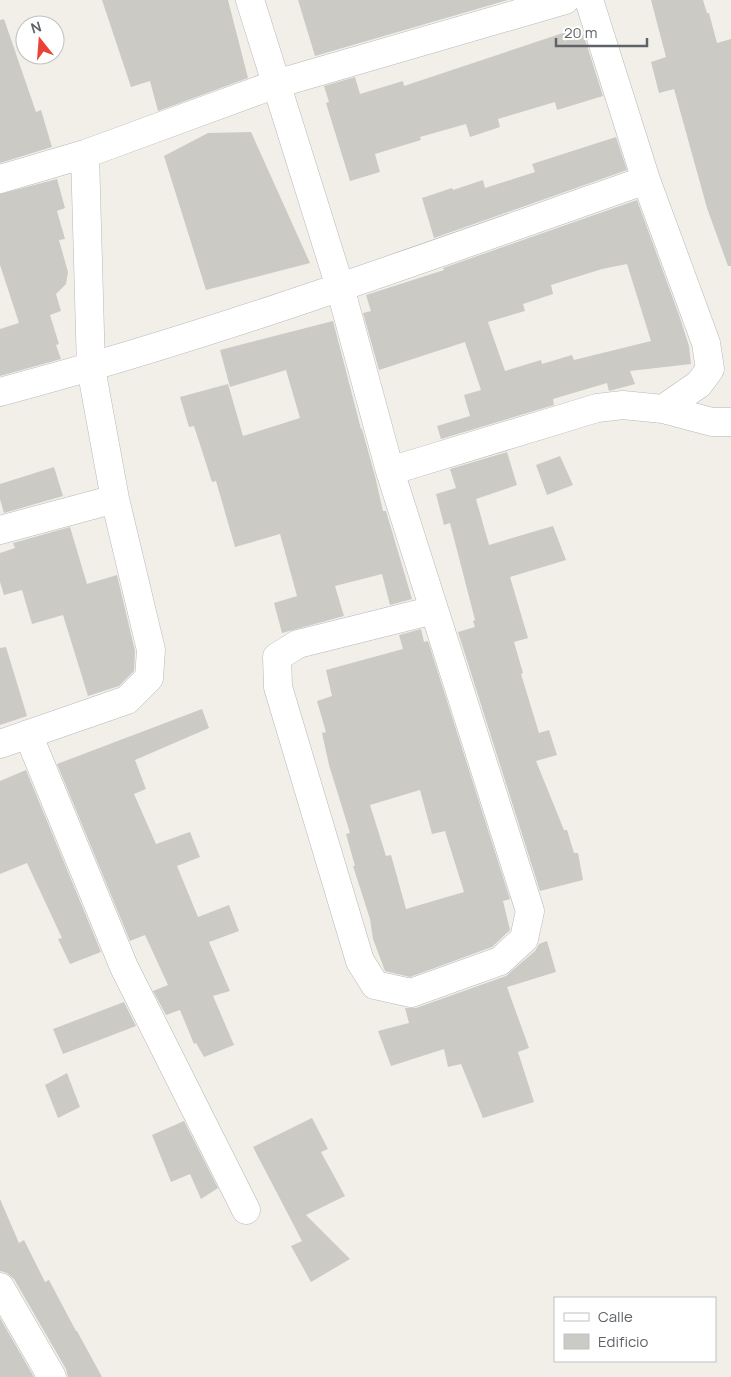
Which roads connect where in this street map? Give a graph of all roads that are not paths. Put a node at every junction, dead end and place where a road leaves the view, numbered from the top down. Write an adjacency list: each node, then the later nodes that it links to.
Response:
1 (250, 0): 4 (street)
2 (565, 0): 4 (street)
3 (589, 0): 7 (street)
4 (276, 84): 5 (street); 8 (street)
5 (85, 154): 6 (street); 9 (street)
6 (0, 179)
7 (646, 180): 8 (street); 11 (street)
8 (340, 287): 9 (street); 13 (street)
9 (92, 368): 10 (street); 14 (street)
10 (0, 392)
11 (663, 409): 12 (street); 13 (street)
12 (731, 422)
13 (390, 471): 16 (street)
14 (115, 499): 15 (street); 17 (street)
15 (0, 530)
16 (434, 610): 16 (street)
17 (28, 734): 18 (street); 19 (street)
18 (0, 744)
19 (246, 1210)
20 (0, 1287): 21 (street)
21 (9, 1327): 22 (street)
22 (52, 1377)

